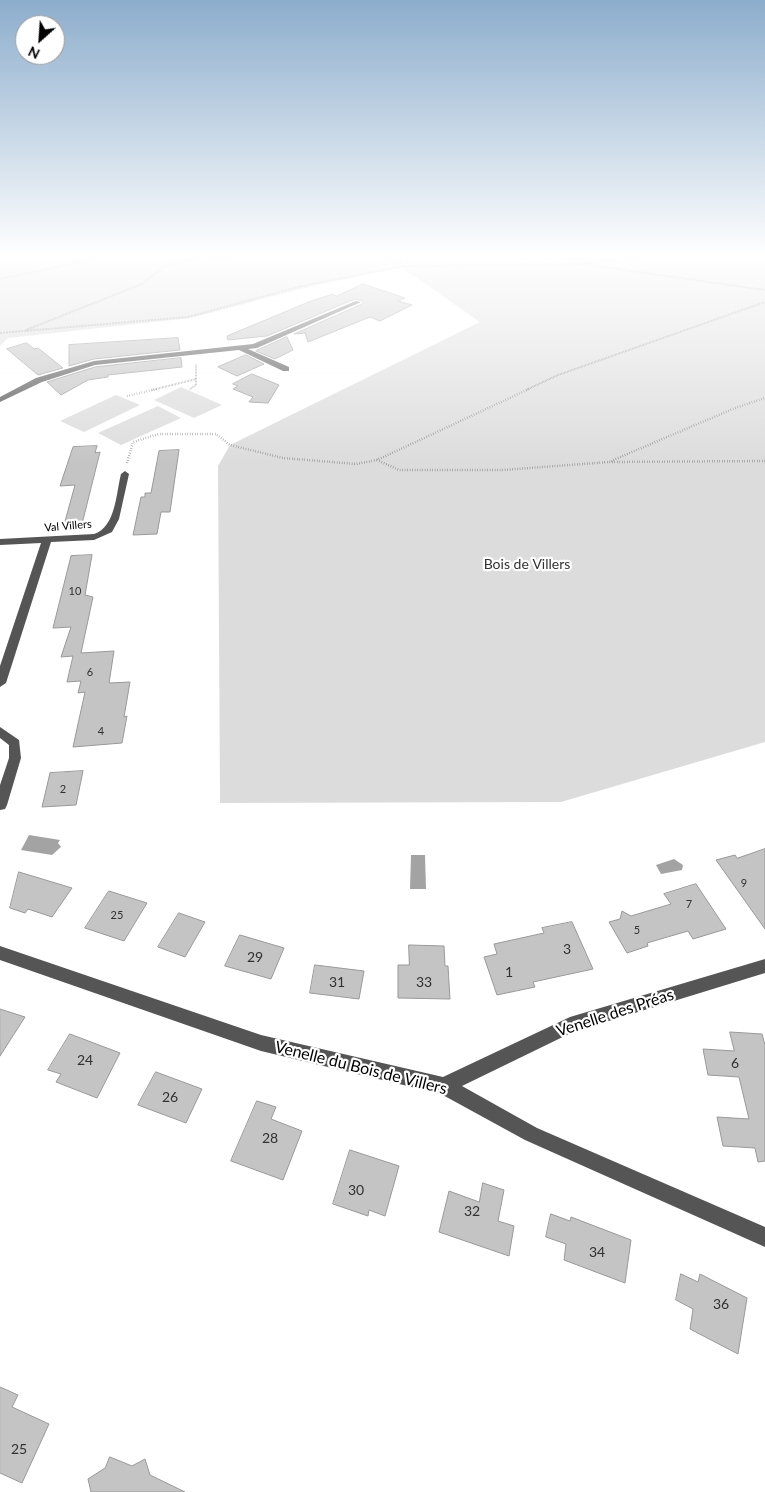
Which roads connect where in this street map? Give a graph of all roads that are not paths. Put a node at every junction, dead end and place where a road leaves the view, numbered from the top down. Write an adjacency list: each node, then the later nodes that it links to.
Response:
1 (306, 325): 2 (street)
2 (239, 347): 3 (street); 4 (street)
3 (286, 369)
4 (0, 400)
5 (125, 474): 6 (street, Val Villers)
6 (46, 540): 7 (street, Val Villers); 8 (street)
7 (0, 542)
8 (0, 683)
9 (0, 732): 10 (street)
10 (0, 805)
11 (0, 953): 13 (street, Venelle du Bois de Villers)
12 (765, 966): 13 (street, Venelle des Préas)
13 (444, 1086): 14 (street, Venelle du Bois de Villers)
14 (765, 1237)

